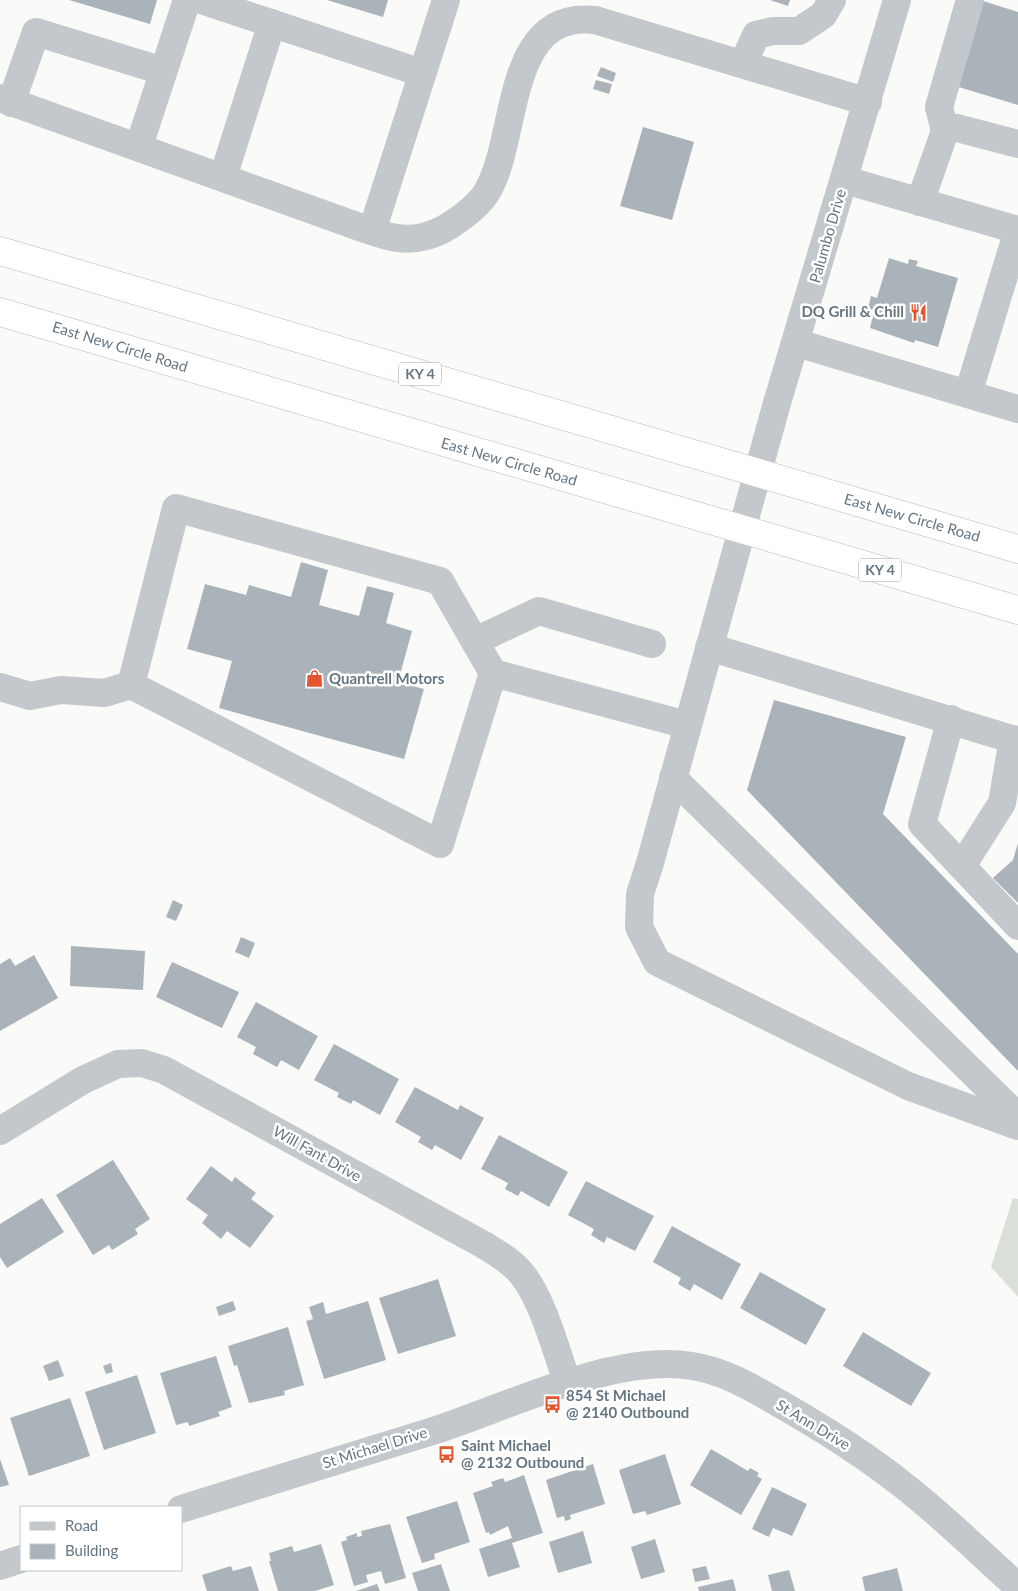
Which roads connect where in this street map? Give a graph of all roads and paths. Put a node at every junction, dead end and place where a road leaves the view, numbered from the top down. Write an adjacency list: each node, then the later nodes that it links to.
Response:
1 (187, 0): 9 (street)
2 (201, 0): 7 (street)
3 (446, 0): 10 (street)
4 (832, 0): 8 (street)
5 (898, 0): 12 (street, Palumbo Drive)
6 (970, 0): 13 (street)
7 (272, 23): 10 (street); 16 (street)
8 (743, 64): 12 (street); 20 (street)
9 (163, 71): 11 (street); 15 (street)
10 (422, 73): 20 (street)
11 (6, 101): 15 (street)
12 (868, 102): 17 (street, Palumbo Drive)
13 (945, 131): 14 (street); 18 (street)
14 (1018, 144)
15 (139, 146): 16 (street)
16 (223, 177): 20 (street)
17 (845, 180): 18 (street); 23 (street, Palumbo Drive)
18 (920, 202): 19 (street)
19 (1018, 230): 24 (street)
20 (372, 231)
21 (0, 251): 26 (highway, East New Circle Road / KY 4)
22 (0, 312): 27 (highway, East New Circle Road / KY 4)
23 (797, 343): 24 (street); 26 (street, Palumbo Drive)
24 (968, 394): 25 (street)
25 (1018, 409)
26 (758, 473): 27 (street, Palumbo Drive); 28 (highway, East New Circle Road / KY 4)
27 (742, 530): 29 (highway, East New Circle Road / KY 4); 32 (street, Palumbo Drive)
28 (1018, 549)
29 (1018, 610)
30 (475, 641): 31 (street); 33 (street); 34 (street)
31 (652, 644)
32 (709, 647): 36 (street); 37 (street, Palumbo Drive)
33 (493, 673): 34 (street); 37 (street)
34 (131, 685): 35 (street)
35 (0, 688)
36 (951, 719): 38 (street); 40 (street)
37 (687, 724): 39 (street, Palumbo Drive)
38 (1016, 740): 40 (street)
39 (673, 778): 42 (street); 43 (street, Palumbo Drive)
40 (962, 866): 41 (street)
41 (1018, 926)
42 (1018, 1116)
43 (1018, 1126)
44 (0, 1131): 45 (street, Will Fant Drive)
45 (568, 1384): 46 (street, St Michael Drive); 49 (street, St Ann Drive)
46 (182, 1509)
47 (20, 1559): 48 (street)
48 (0, 1566)
49 (1018, 1587)

